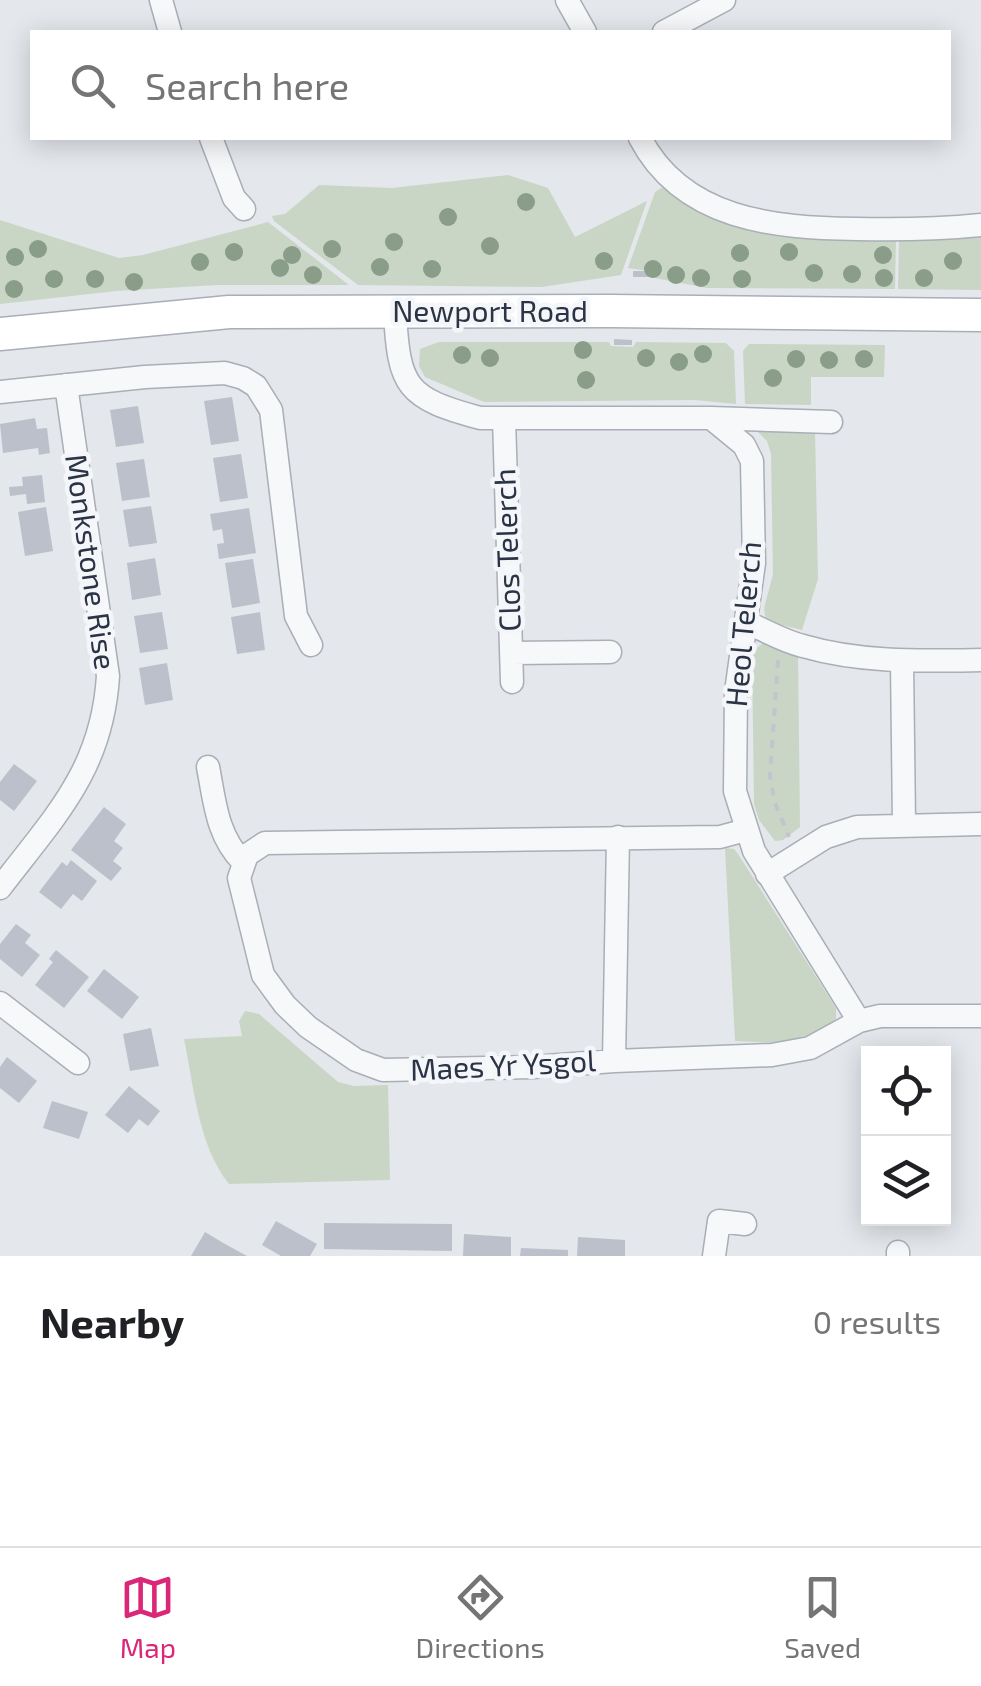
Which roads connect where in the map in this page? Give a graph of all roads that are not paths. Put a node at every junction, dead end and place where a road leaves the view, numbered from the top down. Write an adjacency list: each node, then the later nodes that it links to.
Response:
1 (161, 0): 4 (street)
2 (567, 0): 5 (street)
3 (724, 0): 6 (street)
4 (169, 30)
5 (584, 30)
6 (668, 30)
7 (212, 140): 9 (street)
8 (641, 140): 10 (street)
9 (244, 209)
10 (981, 225)
11 (395, 313): 12 (main road, Newport Road); 13 (main road, Newport Road); 16 (street)
12 (981, 315)
13 (0, 334)
14 (66, 385): 15 (street); 20 (street); 33 (street, Monkstone Rise)
15 (0, 392)
16 (504, 418): 17 (street); 22 (street, Clos Telerch)
17 (711, 418): 18 (street); 19 (street, Heol Telerch)
18 (832, 422)
19 (746, 622): 24 (street); 29 (street, Heol Telerch)
20 (311, 645)
21 (610, 652): 22 (street)
22 (511, 653): 25 (street, Clos Telerch)
23 (981, 660): 24 (street)
24 (902, 662): 27 (street)
25 (512, 682)
26 (208, 767): 31 (street)
27 (904, 824): 28 (street); 32 (street)
28 (981, 824)
29 (746, 830): 30 (street); 32 (street, Heol Telerch)
30 (618, 837): 31 (street); 37 (street)
31 (243, 862): 37 (street, Maes Yr Ysgol)
32 (767, 874): 36 (street, Heol Telerch)
33 (0, 888)
34 (0, 1003): 38 (street)
35 (981, 1016): 36 (street)
36 (859, 1021): 37 (street, Maes Yr Ysgol)
37 (614, 1061)
38 (78, 1063)
39 (745, 1224): 40 (street)
40 (714, 1256)

